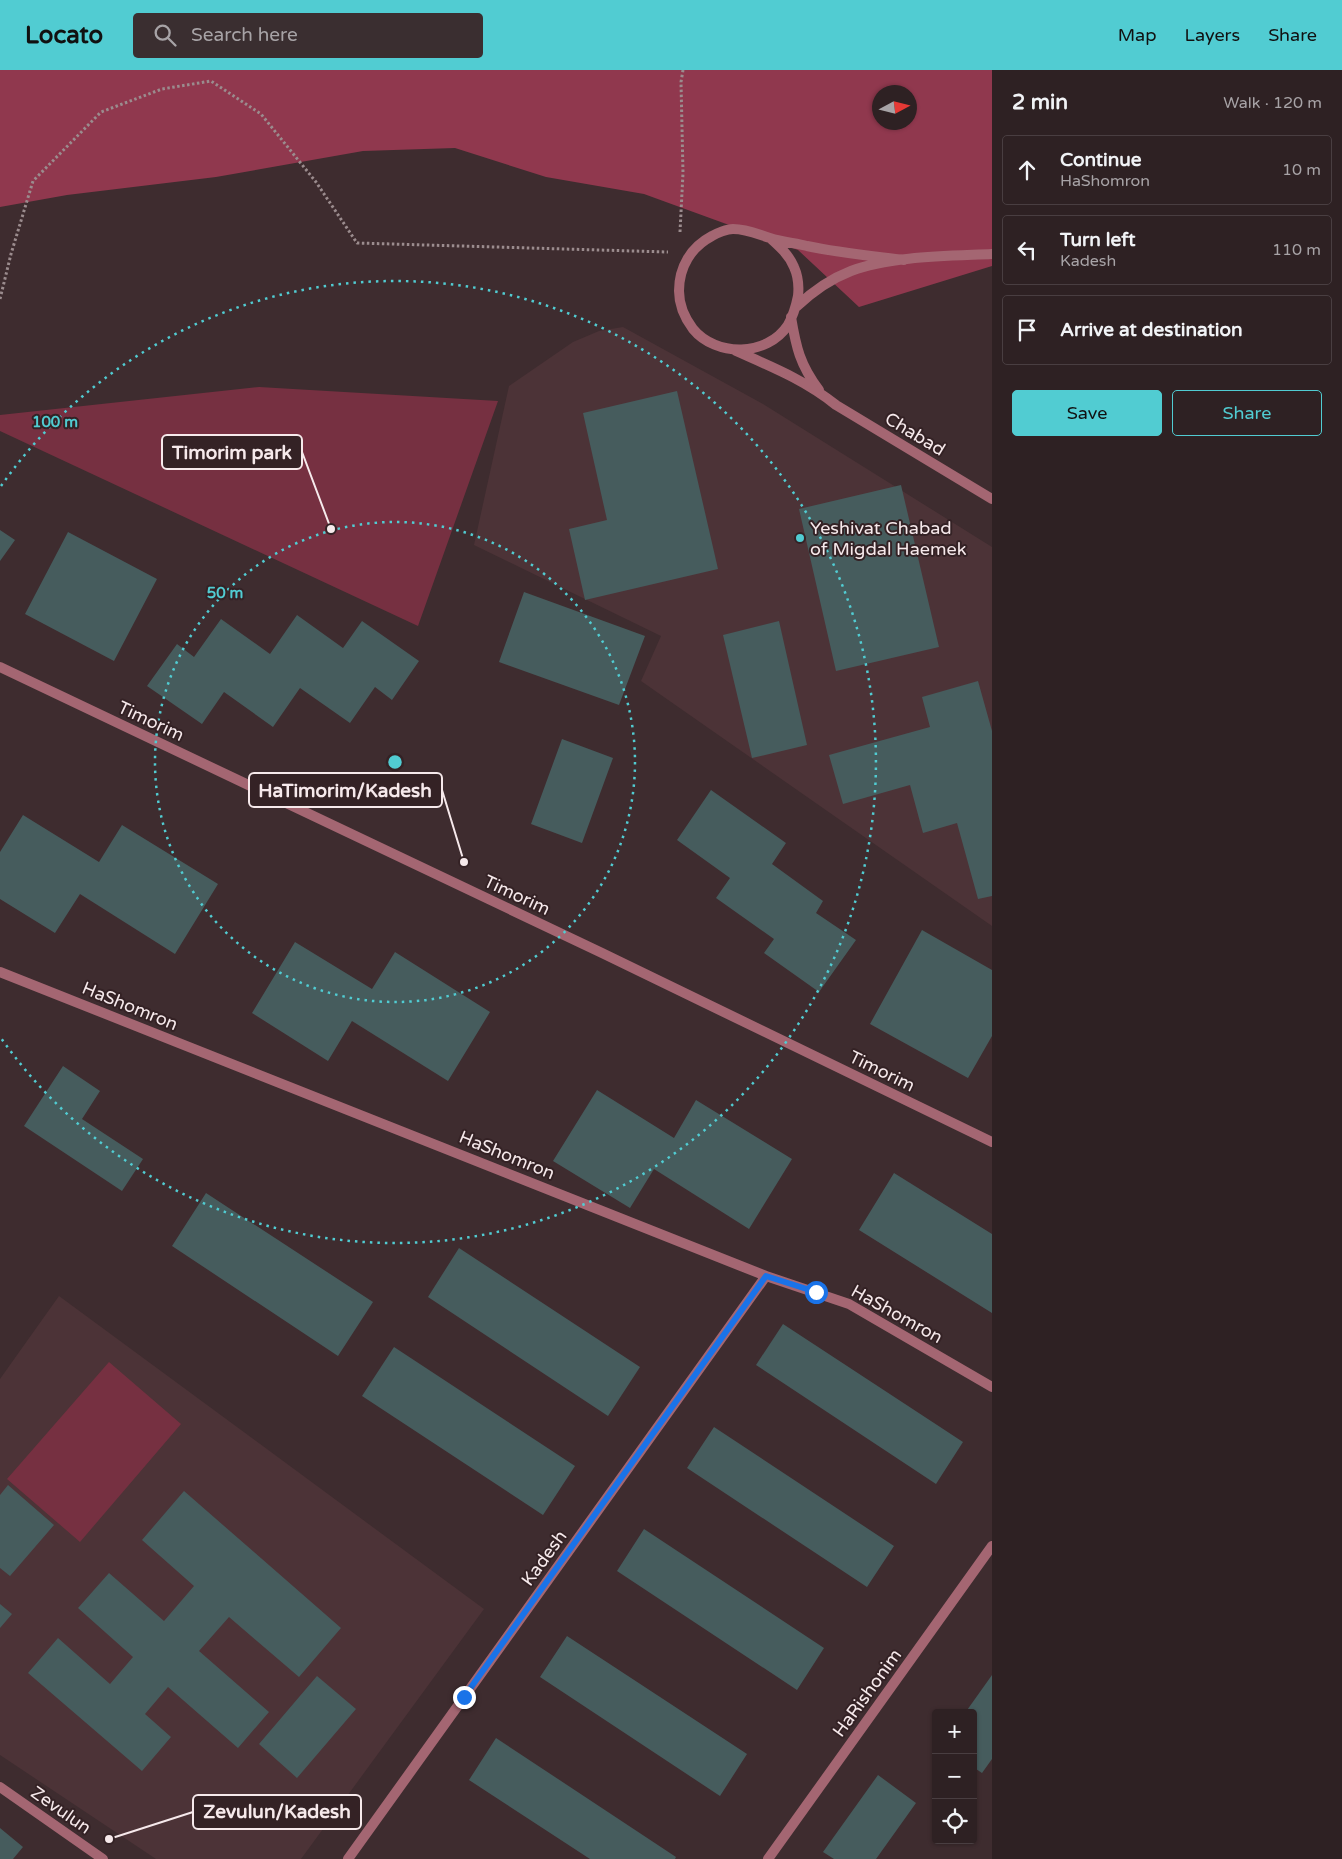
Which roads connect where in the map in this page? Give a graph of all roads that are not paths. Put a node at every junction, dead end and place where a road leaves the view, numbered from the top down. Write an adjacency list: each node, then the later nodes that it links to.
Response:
1 (770, 238): 3 (street); 4 (street); 5 (street)
2 (992, 254): 3 (street)
3 (904, 260): 4 (street)
4 (794, 312): 5 (street); 6 (street, Chabad)
5 (735, 350): 6 (street, Chabad)
6 (822, 395): 7 (street, Chabad)
7 (992, 499)
8 (0, 668): 10 (street, Timorim)
9 (0, 972): 11 (street, HaShomron)
10 (992, 1142)
11 (766, 1276): 12 (street, HaShomron); 16 (street, Kadesh)
12 (992, 1387)
13 (992, 1546): 17 (street, HaRishonim)
14 (0, 1787): 15 (street, Zevulun)
15 (103, 1859)
16 (348, 1859)
17 (768, 1859)

